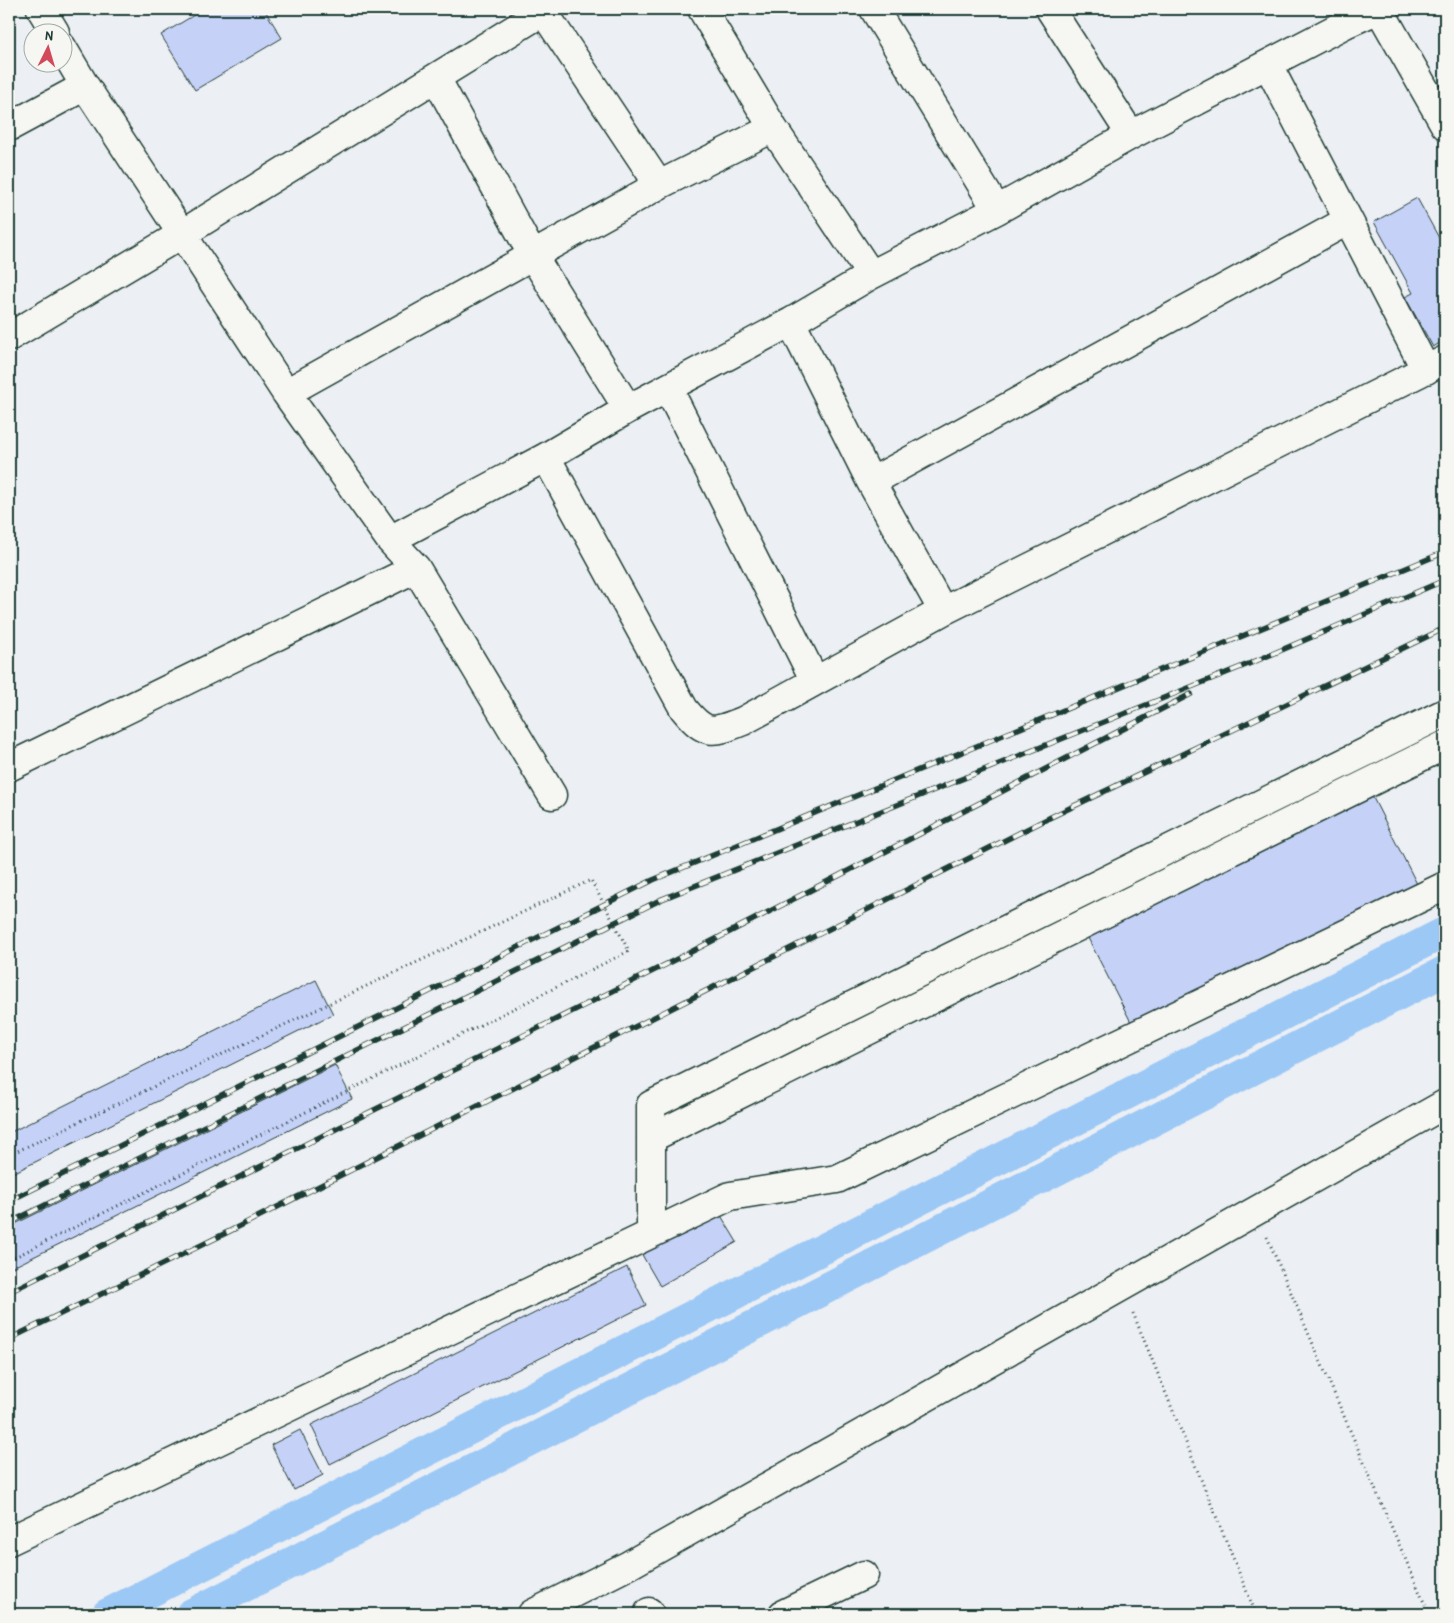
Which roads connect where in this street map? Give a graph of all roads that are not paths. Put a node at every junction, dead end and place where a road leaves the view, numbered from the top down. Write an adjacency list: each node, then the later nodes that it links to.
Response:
1 (41, 9): 6 (street)
2 (702, 9): 13 (street)
3 (874, 9): 16 (street)
4 (1050, 9): 14 (street)
5 (545, 10): 9 (street); 15 (street)
6 (48, 22)
7 (72, 63): 10 (street)
8 (1268, 65): 11 (street); 14 (street); 17 (street)
9 (436, 78): 18 (street); 19 (street)
10 (85, 86): 12 (street); 18 (street)
11 (1445, 125)
12 (9, 127)
13 (773, 128): 15 (street); 20 (street)
14 (1131, 135): 16 (street)
15 (659, 185): 19 (street)
16 (997, 210): 20 (street)
17 (1347, 221): 23 (street); 28 (street)
18 (182, 234): 22 (street); 25 (street)
19 (533, 256): 25 (street); 26 (street)
20 (871, 275): 21 (street)
21 (790, 322): 24 (street); 28 (street)
22 (9, 337)
23 (1435, 366): 31 (street)
24 (669, 390): 26 (street); 32 (street)
25 (286, 393): 29 (street)
26 (628, 409): 27 (street)
27 (546, 458): 29 (street); 32 (street)
28 (871, 482): 31 (street)
29 (390, 540): 30 (street)
30 (416, 568): 35 (street); 36 (street)
31 (943, 611): 32 (street)
32 (814, 681)
33 (1445, 713): 39 (street)
34 (1445, 745): 39 (street)
35 (9, 767)
36 (552, 795)
37 (1445, 886): 40 (street)
38 (1445, 1104): 43 (street)
39 (651, 1138): 40 (street)
40 (651, 1233): 41 (street)
41 (9, 1540)
42 (864, 1575): 44 (street)
43 (532, 1614)
44 (784, 1614)

